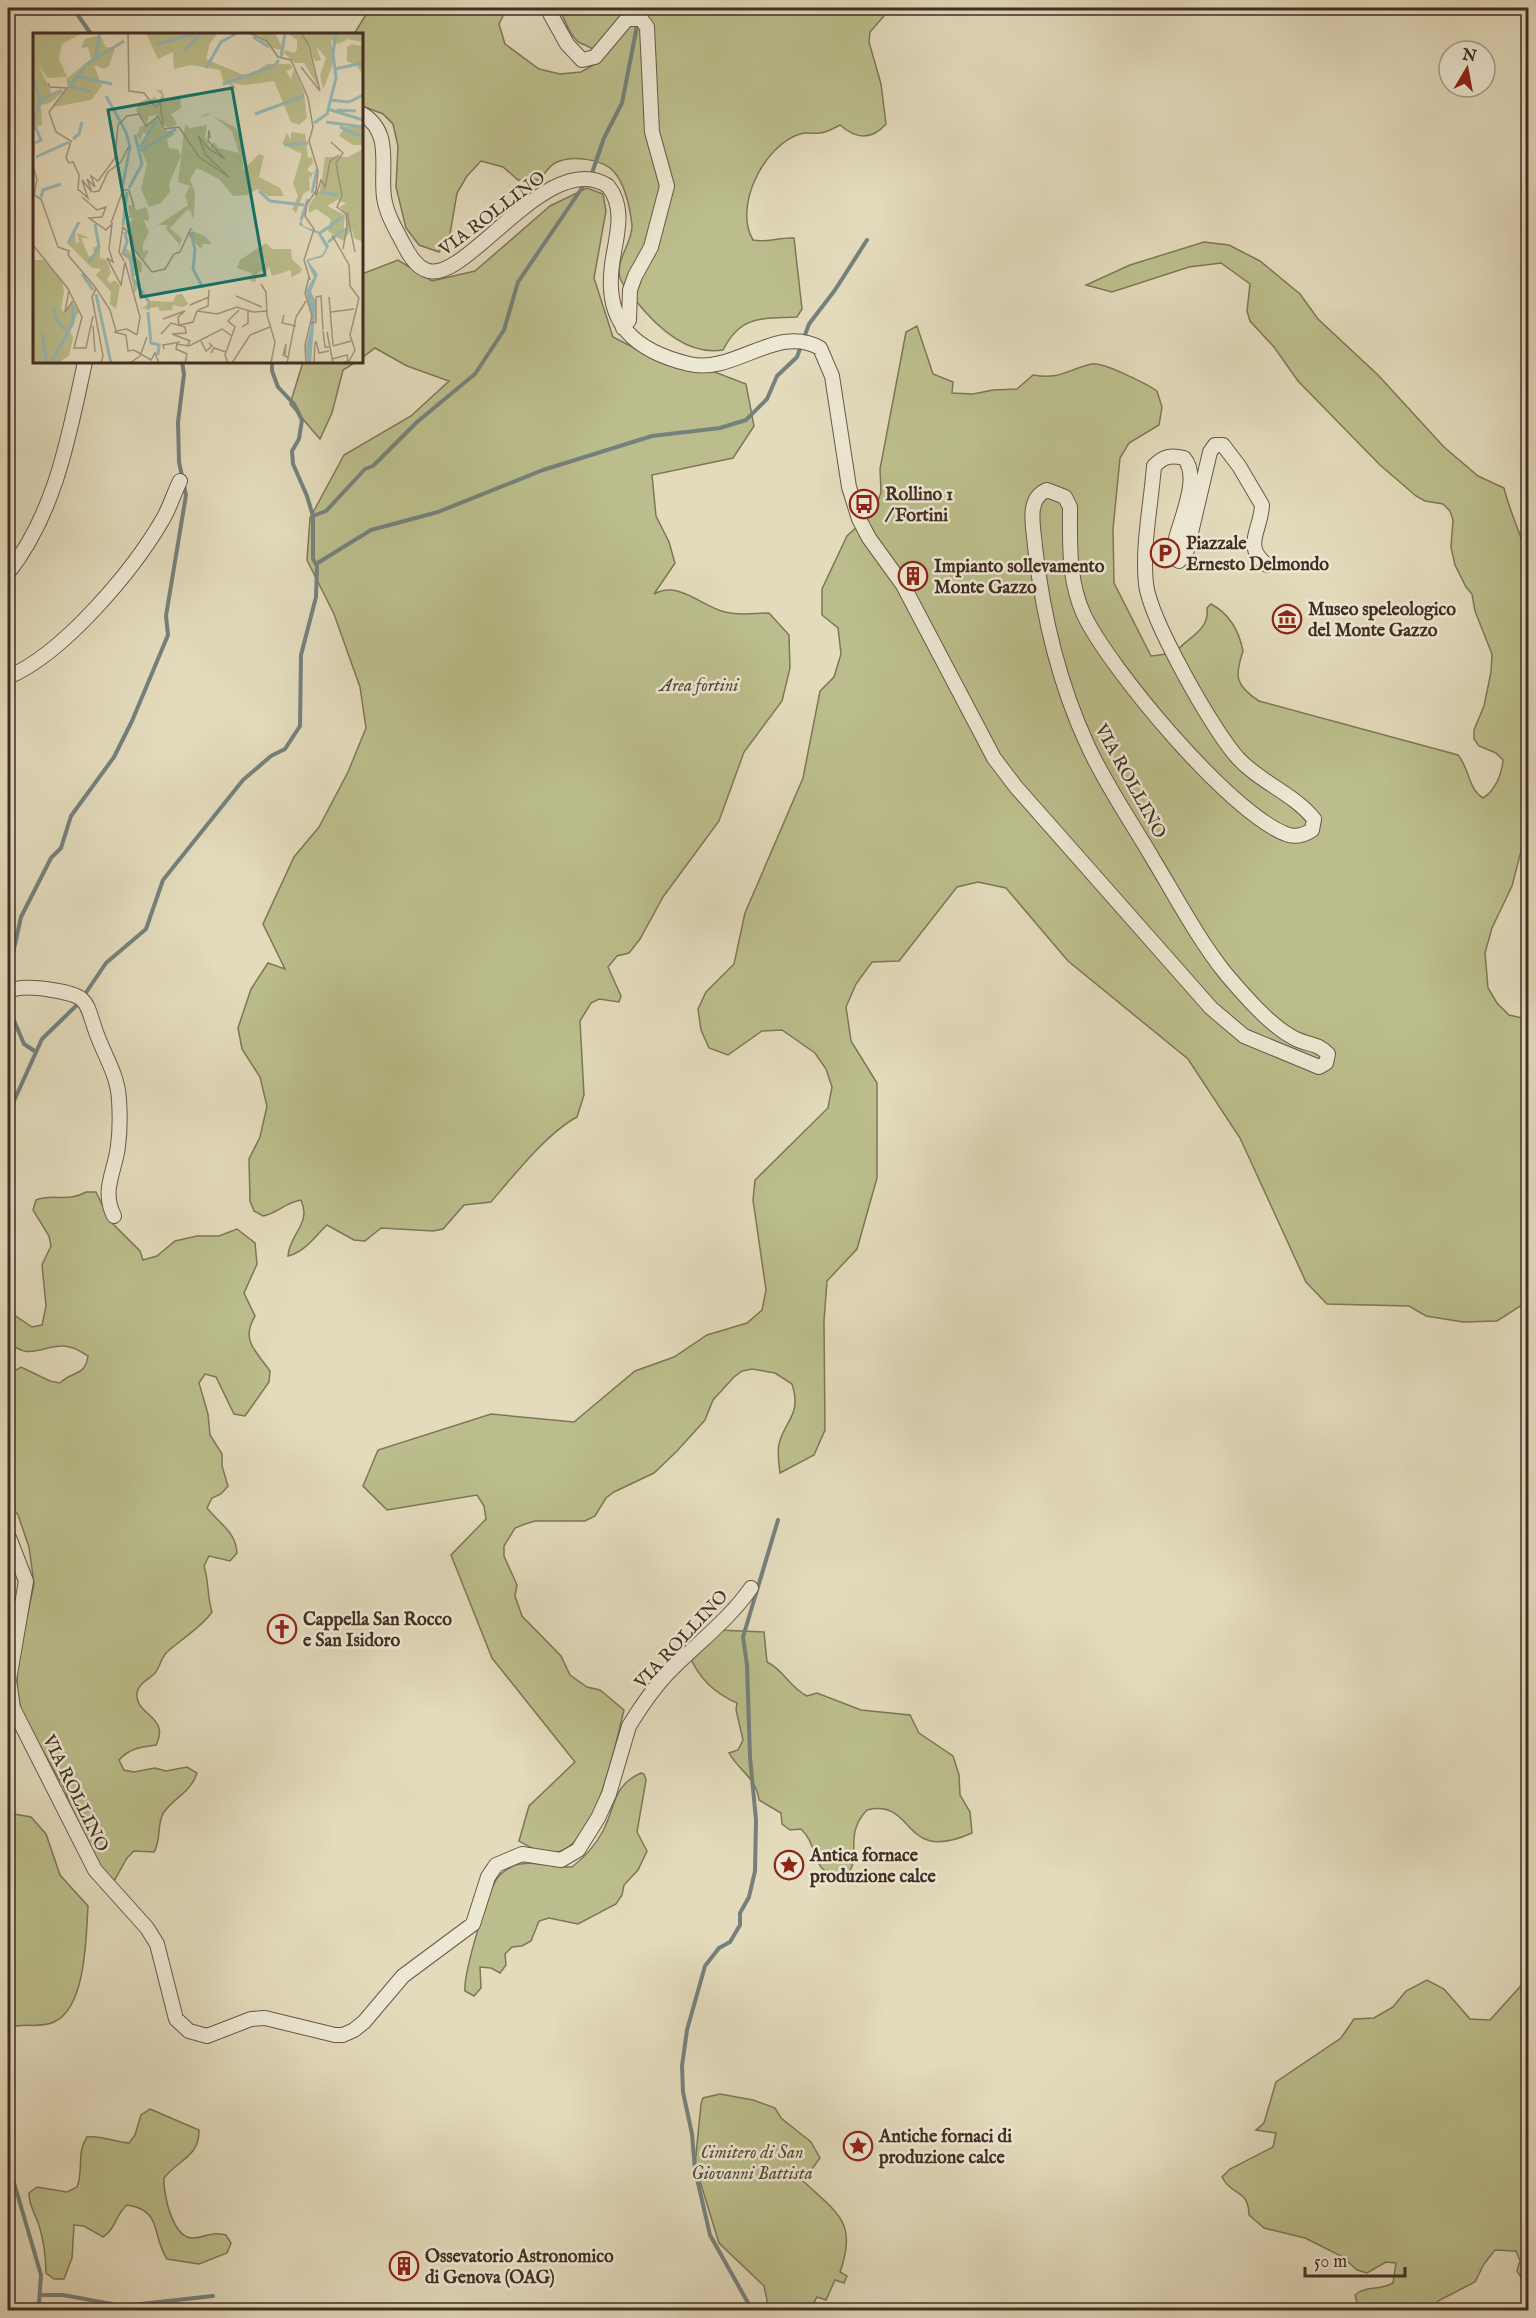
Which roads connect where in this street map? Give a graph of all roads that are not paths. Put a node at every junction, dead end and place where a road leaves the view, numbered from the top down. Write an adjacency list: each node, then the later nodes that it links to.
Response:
1 (547, 8): 3 (street)
2 (363, 115): 3 (street, VIA ROLLINO)
3 (622, 328): 6 (street, VIA ROLLINO)
4 (85, 363): 7 (street)
5 (180, 481): 8 (street)
6 (1267, 565)
7 (8, 573)
8 (8, 677)
9 (8, 992): 10 (street)
10 (114, 1216)
11 (8, 1534): 12 (street, VIA ROLLINO)
12 (751, 1588)

